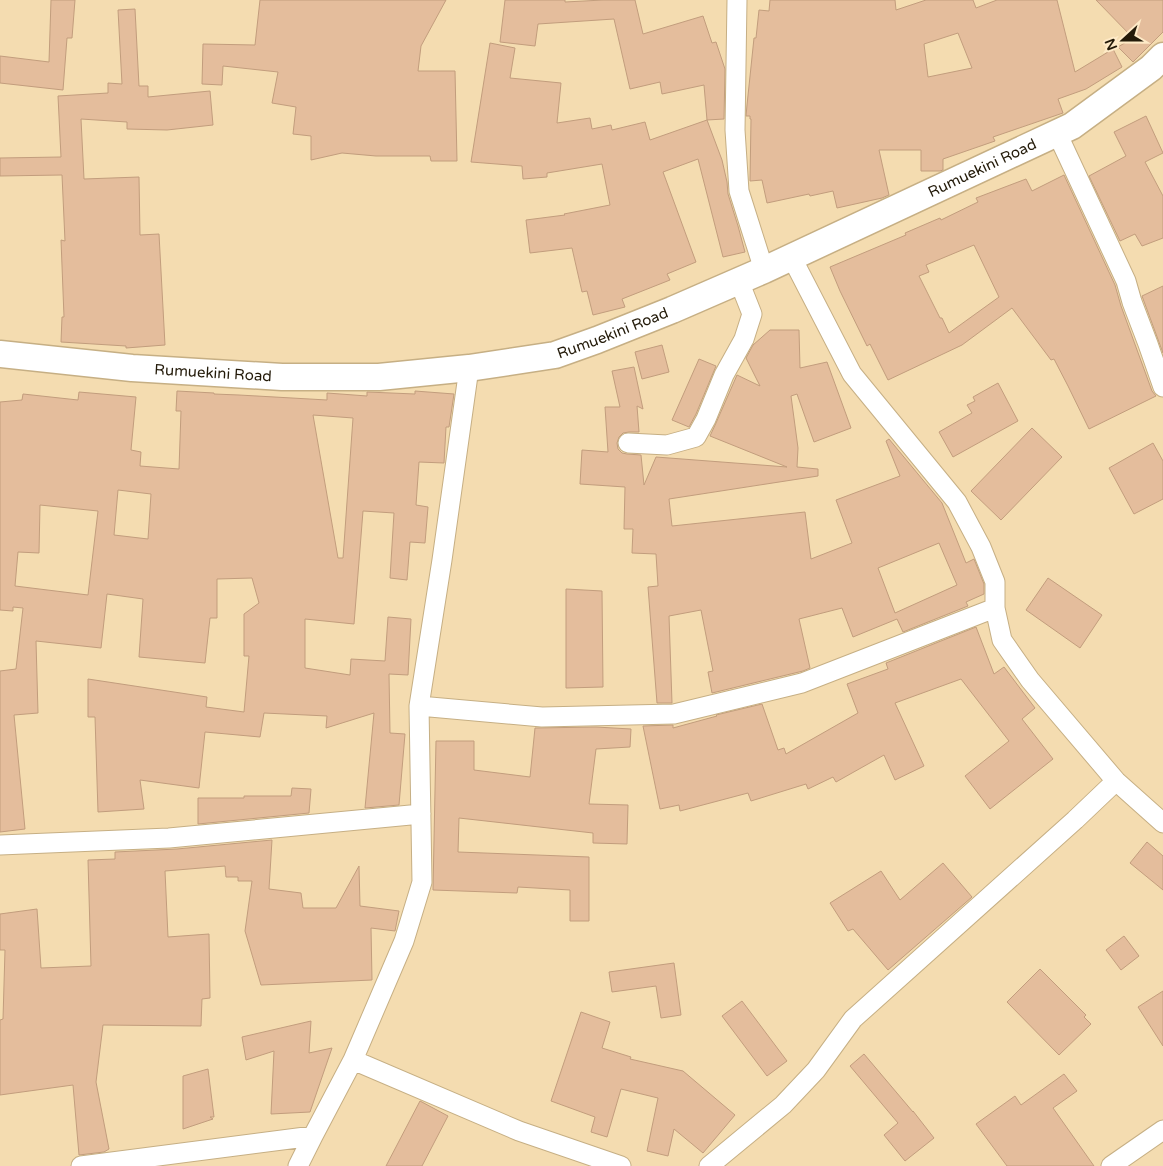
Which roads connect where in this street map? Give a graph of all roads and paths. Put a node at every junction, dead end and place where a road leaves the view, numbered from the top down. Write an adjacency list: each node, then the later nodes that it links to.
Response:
1 (737, 0): 5 (street)
2 (1163, 56): 3 (street, Rumuekini Road)
3 (1057, 133): 4 (street, Rumuekini Road); 9 (street)
4 (792, 258): 5 (street, Rumuekini Road); 11 (street)
5 (764, 270): 6 (street, Rumuekini Road)
6 (739, 281): 8 (street, Rumuekini Road); 10 (street)
7 (0, 354): 8 (street, Rumuekini Road)
8 (469, 368): 12 (street)
9 (1163, 387)
10 (628, 443)
11 (994, 608): 12 (street); 13 (street)
12 (419, 706): 14 (street)
13 (1116, 781): 15 (street); 23 (street)
14 (421, 814): 16 (street); 17 (street)
15 (1163, 823)
16 (0, 845)
17 (353, 1060): 19 (street); 22 (street)
18 (1163, 1130): 24 (street)
19 (312, 1136): 20 (street); 21 (street)
20 (81, 1166)
21 (298, 1166)
22 (621, 1166)
23 (709, 1166)
24 (1111, 1166)

